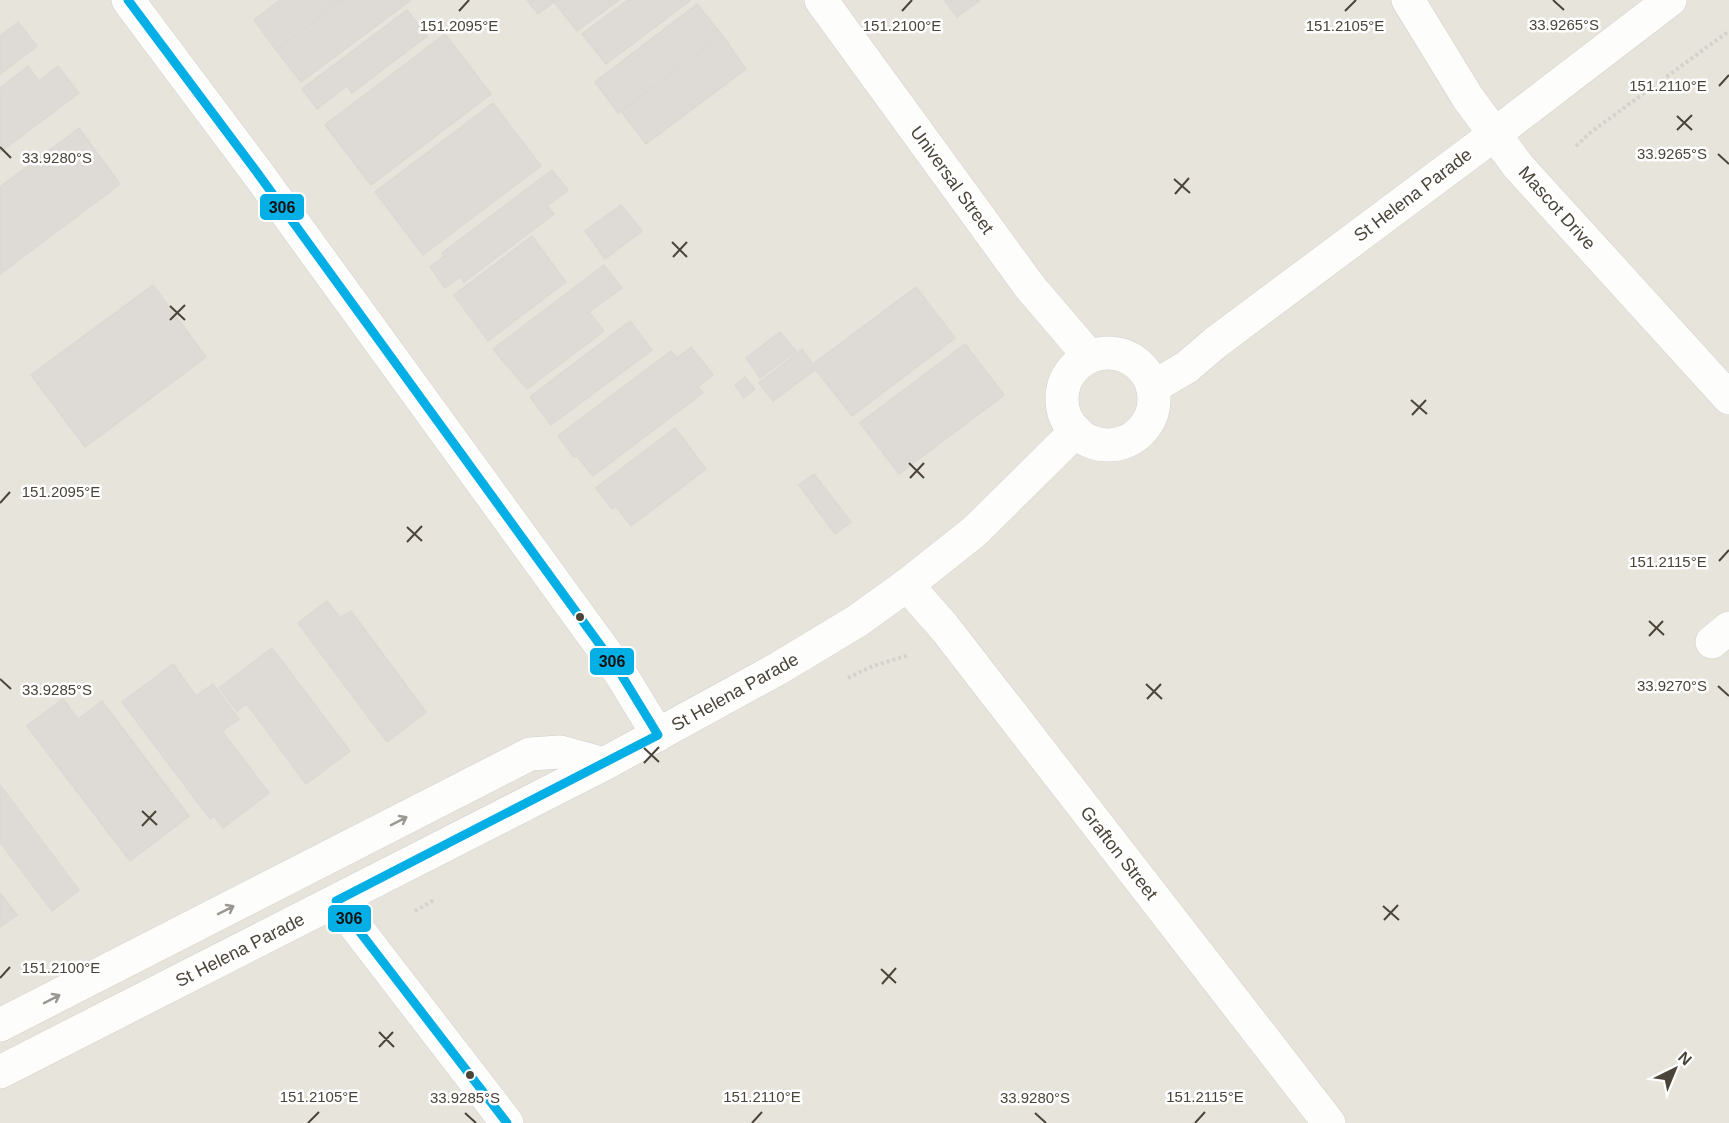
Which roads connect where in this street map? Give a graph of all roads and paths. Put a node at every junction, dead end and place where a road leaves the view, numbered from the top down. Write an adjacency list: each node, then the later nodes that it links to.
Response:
1 (128, 0): 13 (street)
2 (821, 0): 8 (street, Universal Street)
3 (1408, 0): 6 (street, Mascot Drive)
4 (1670, 0): 6 (street, St Helena Parade)
5 (1729, 31): 7 (path)
6 (1495, 134): 9 (street, St Helena Parade); 10 (street, Mascot Drive)
7 (1576, 146)
8 (1089, 356): 9 (street); 11 (street)
9 (1153, 387): 11 (street)
10 (1729, 398)
11 (1076, 431): 12 (street, St Helena Parade)
12 (908, 585): 13 (street, St Helena Parade); 19 (street, Grafton Street)
13 (658, 735): 14 (street, St Helena Parade)
14 (604, 764): 15 (street, St Helena Parade); 16 (street, one-way to 14)
15 (336, 901): 17 (street, St Helena Parade); 18 (street)
16 (0, 1025)
17 (0, 1072)
18 (507, 1123)
19 (1329, 1123)

